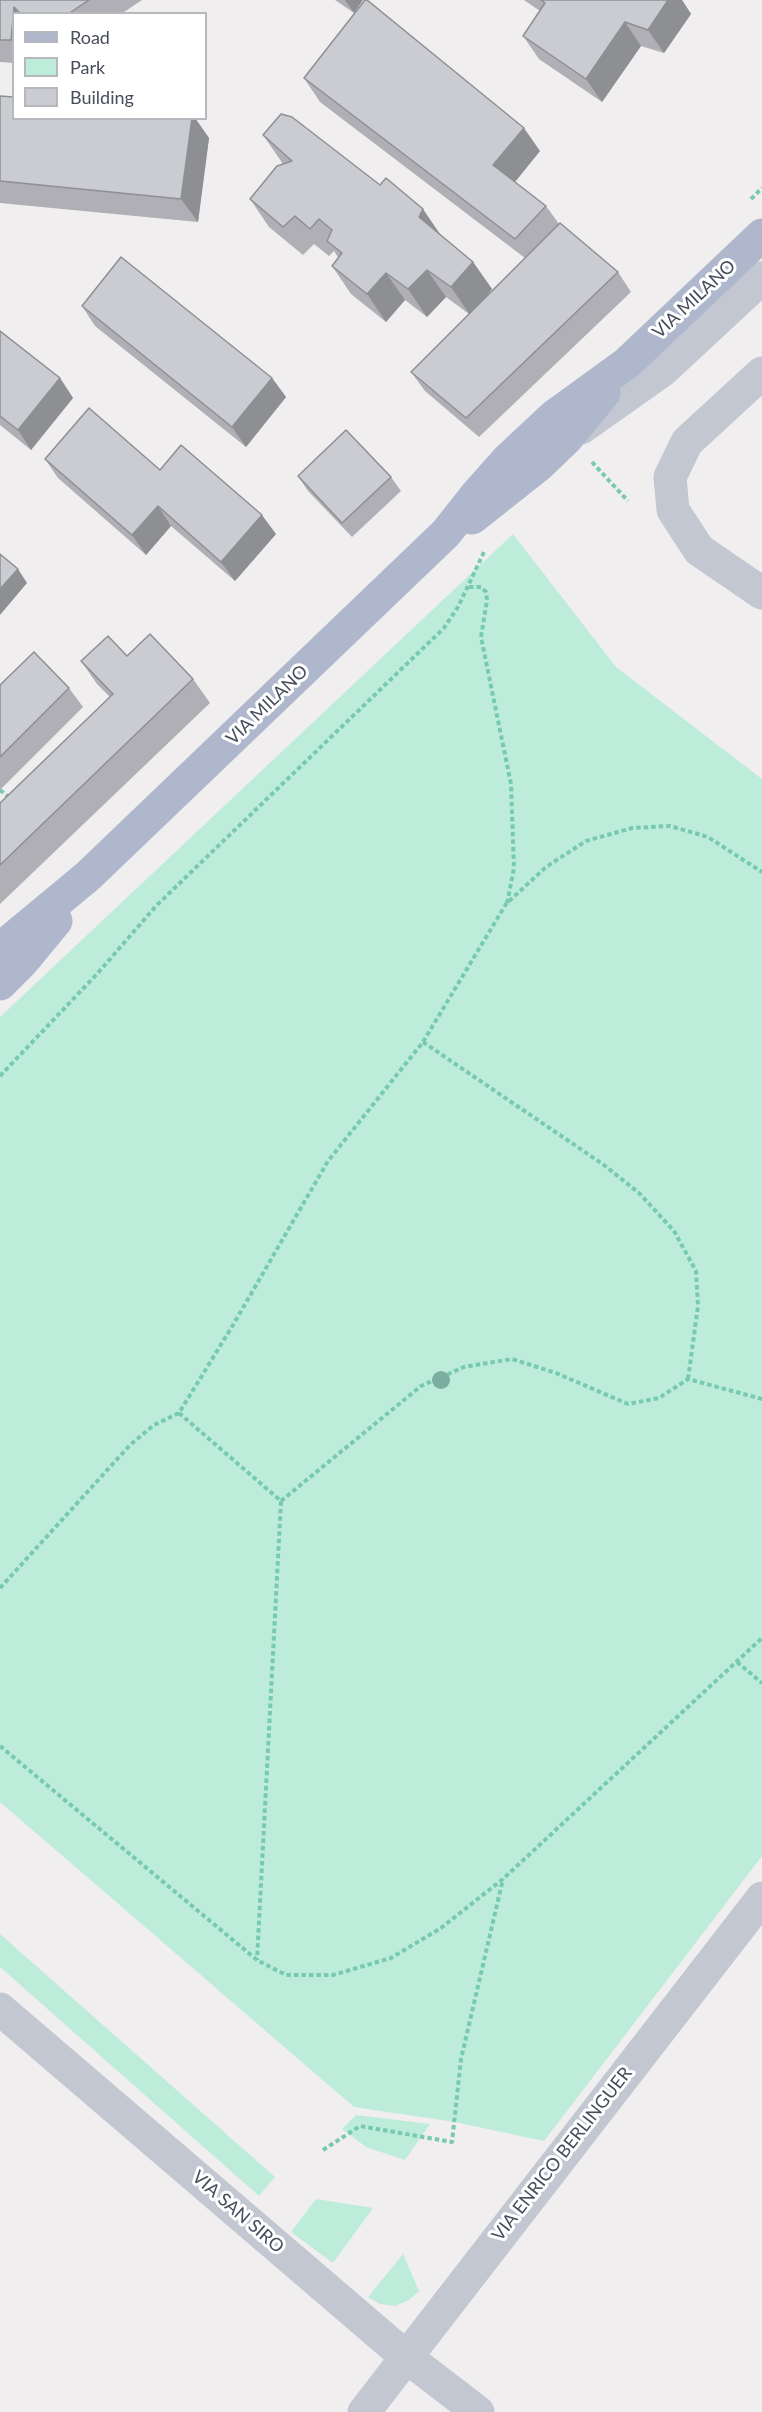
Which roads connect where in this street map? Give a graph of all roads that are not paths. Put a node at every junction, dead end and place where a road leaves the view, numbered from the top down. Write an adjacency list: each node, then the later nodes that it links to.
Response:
1 (762, 235): 3 (main road, VIA MILANO)
2 (762, 278): 5 (street)
3 (627, 363): 5 (main road, VIA MILANO); 6 (main road, VIA MILANO)
4 (757, 384): 7 (street)
5 (567, 438): 6 (main road, VIA MILANO)
6 (446, 533): 8 (main road, VIA MILANO)
7 (762, 593)
8 (88, 876): 9 (main road, VIA MILANO); 10 (main road, VIA MILANO)
9 (0, 949)
10 (0, 984)
11 (762, 1898): 13 (street, VIA ENRICO BERLINGUER)
12 (0, 2009): 13 (street, VIA SAN SIRO)
13 (405, 2356): 14 (street, VIA ENRICO BERLINGUER); 15 (street, VIA SAN SIRO)
14 (364, 2412)
15 (478, 2412)

